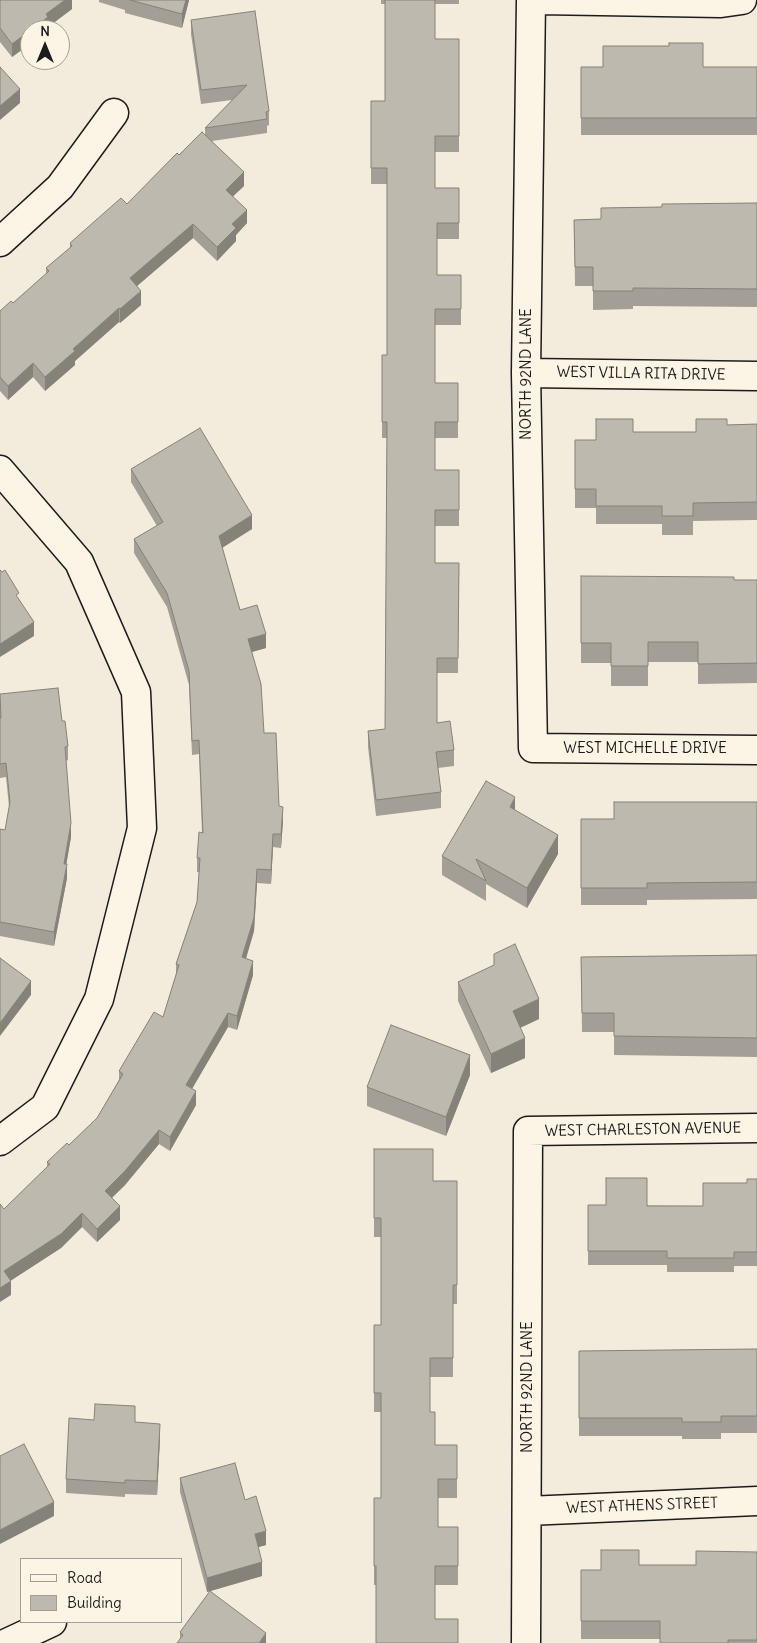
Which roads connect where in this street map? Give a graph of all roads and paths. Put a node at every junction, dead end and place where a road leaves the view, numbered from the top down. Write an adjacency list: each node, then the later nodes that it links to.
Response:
1 (531, 0): 6 (street, NORTH 92ND LANE)
2 (540, 0): 3 (street)
3 (742, 0)
4 (114, 113): 5 (street)
5 (0, 242)
6 (526, 373): 7 (street, WEST VILLA RITA DRIVE); 9 (street, NORTH 92ND LANE)
7 (757, 376)
8 (0, 470): 13 (street)
9 (533, 748): 10 (street, WEST MICHELLE DRIVE)
10 (757, 750)
11 (757, 1128): 12 (street, WEST CHARLESTON AVENUE)
12 (528, 1131): 15 (street, NORTH 92ND LANE)
13 (0, 1142)
14 (757, 1501): 15 (street, WEST ATHENS STREET)
15 (527, 1511): 18 (street, NORTH 92ND LANE)
16 (50, 1623): 17 (street)
17 (7, 1643)
18 (526, 1643)

